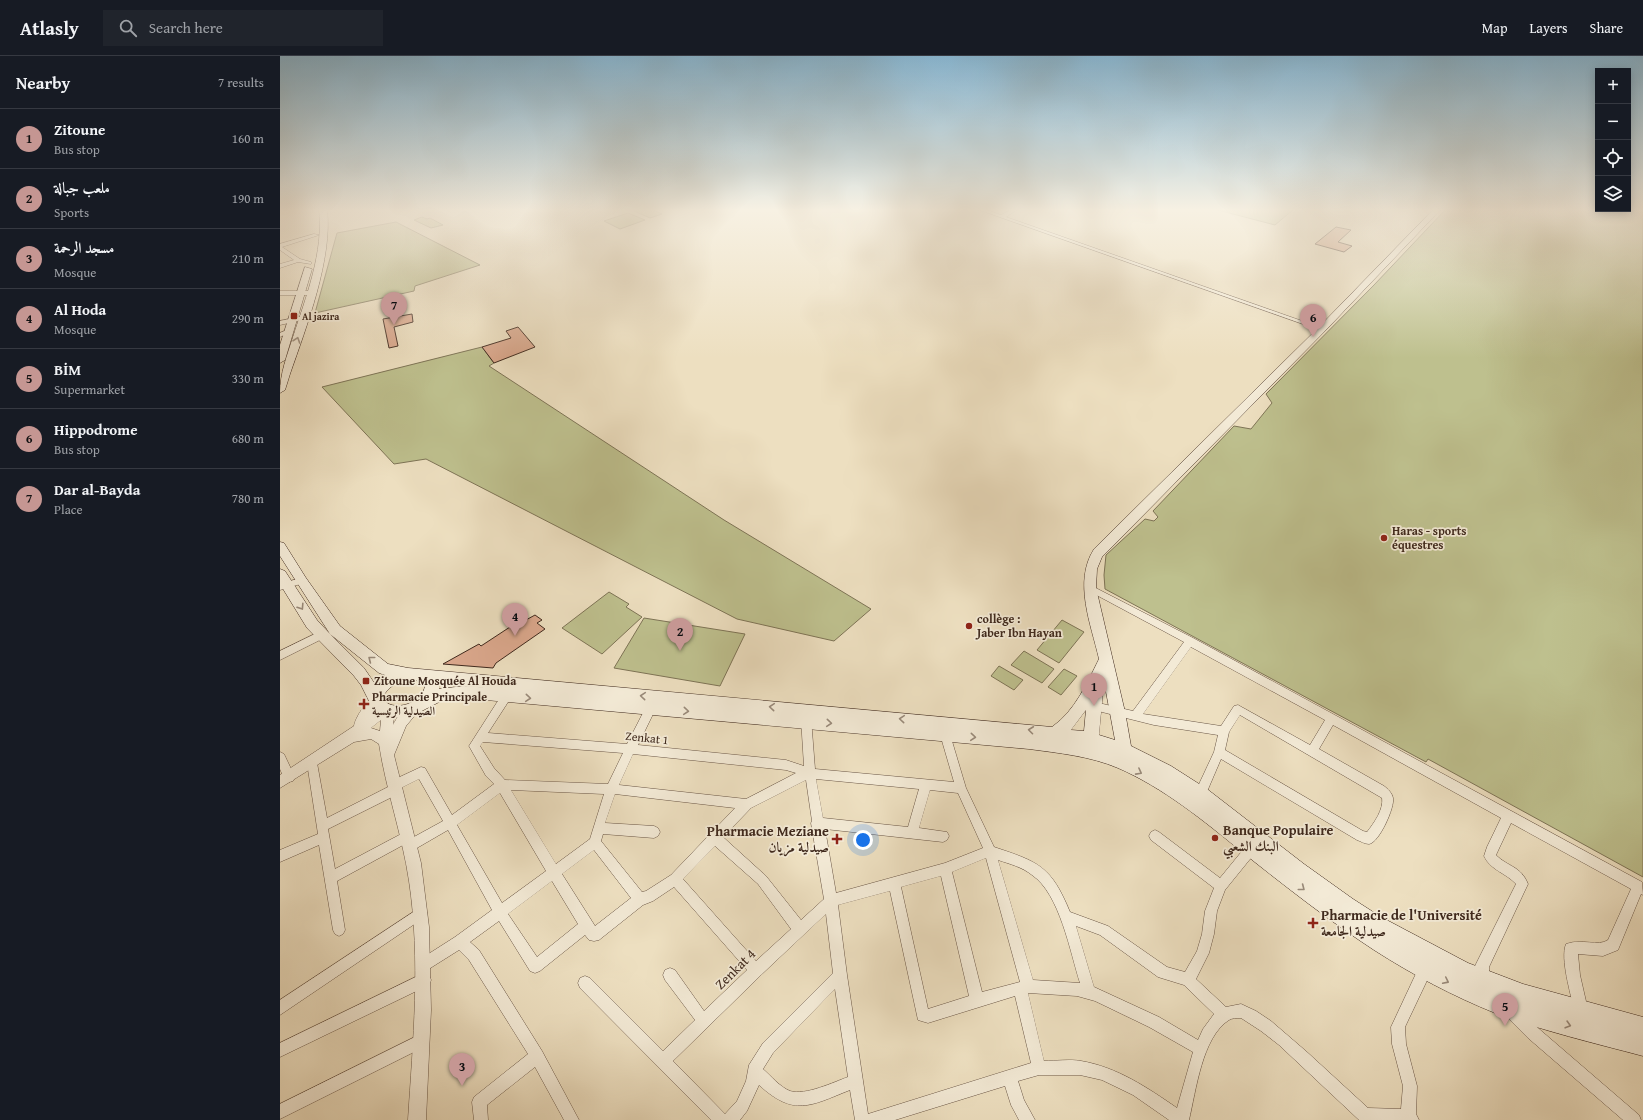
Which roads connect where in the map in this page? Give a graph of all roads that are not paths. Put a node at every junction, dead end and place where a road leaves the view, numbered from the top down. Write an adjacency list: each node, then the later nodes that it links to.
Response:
1 (310, 259): 6 (main road)
2 (318, 259): 9 (main road)
3 (1121, 259): 14 (street)
4 (1390, 259): 14 (main road)
5 (298, 260): 6 (street); 7 (street)
6 (309, 263): 10 (main road)
7 (280, 266)
8 (280, 293): 10 (street)
9 (310, 293): 10 (street); 11 (main road)
10 (301, 294): 12 (main road)
11 (304, 318): 12 (street); 18 (main road, one-way to 11)
12 (293, 321): 13 (street); 15 (main road)
13 (280, 324)
14 (1322, 329): 22 (main road)
15 (291, 330): 16 (street); 17 (main road)
16 (280, 335)
17 (280, 360)
18 (280, 390)
19 (280, 546): 20 (main road)
20 (301, 581): 21 (street); 27 (main road, one-way to 20)
21 (282, 582): 23 (main road, one-way to 23)
22 (1090, 588): 24 (street); 26 (main road)
23 (321, 635): 25 (street); 30 (main road)
24 (1190, 641): 36 (street); 37 (street)
25 (280, 656)
26 (1105, 662): 31 (main road); 34 (main road)
27 (406, 674): 28 (main road); 30 (main road)
28 (421, 676): 32 (main road); 35 (main road, one-way to 28)
29 (507, 696): 32 (main road); 33 (main road, one-way to 33); 41 (street)
30 (381, 704): 32 (main road); 42 (street); 44 (street)
31 (1088, 704): 34 (street); 39 (main road); 43 (main road)
32 (419, 706): 44 (street)
33 (650, 708): 35 (main road, one-way to 35); 45 (street)
34 (1118, 712): 36 (street); 48 (main road)
35 (806, 716): 39 (main road, one-way to 35); 40 (main road, one-way to 40); 51 (street)
36 (1135, 717): 38 (street)
37 (1331, 719): 46 (street); 60 (street)
38 (1224, 731): 46 (street); 47 (street)
39 (1056, 733): 43 (main road)
40 (945, 734): 43 (main road, one-way to 43); 56 (street)
41 (480, 737): 45 (street, Zenkat 1); 53 (street)
42 (348, 739): 44 (street); 50 (street)
43 (1090, 746): 48 (main road)
44 (386, 748): 55 (street)
45 (632, 749): 51 (street, Zenkat 1); 57 (street)
46 (1312, 751): 47 (street)
47 (1219, 752): 58 (street)
48 (1123, 756): 58 (main road)
49 (280, 757): 52 (street)
50 (312, 763): 52 (street); 64 (street)
51 (810, 773): 54 (street); 59 (street); 62 (street)
52 (284, 779)
53 (502, 785): 57 (street); 61 (street); 76 (street)
54 (926, 785): 56 (street); 66 (street)
55 (394, 788): 61 (street); 64 (street); 70 (street)
56 (961, 788): 73 (street)
57 (613, 789): 59 (street); 63 (street)
58 (1198, 799): 72 (main road); 97 (main road)
59 (747, 804): 69 (street)
60 (1508, 816): 81 (street); 97 (street)
61 (450, 823): 70 (street); 84 (street)
62 (817, 823): 66 (street); 83 (street)
63 (598, 828): 65 (street); 71 (street)
64 (323, 831): 74 (street); 77 (street)
65 (654, 832)
66 (912, 832): 67 (street)
67 (943, 836)
68 (1155, 836): 80 (street)
69 (715, 838): 78 (street); 89 (street)
70 (409, 841): 77 (street); 85 (street)
71 (595, 842): 76 (street); 82 (street)
72 (1251, 849): 80 (street); 92 (main road, one-way to 92)
73 (990, 852): 75 (street); 86 (street); 99 (street)
74 (280, 856)
75 (944, 869): 79 (street); 101 (street)
76 (554, 872): 84 (street); 87 (street)
77 (330, 878): 88 (street)
78 (675, 879): 82 (street); 91 (street)
79 (894, 883): 83 (street); 101 (street)
80 (1221, 886): 96 (street)
81 (1641, 888): 104 (street)
82 (640, 899): 87 (street)
83 (831, 901): 89 (street, Zenkat 4); 95 (street)
84 (500, 912): 87 (street); 90 (street)
85 (421, 913): 93 (street); 103 (street)
86 (1065, 916): 96 (street); 100 (street)
87 (586, 926)
88 (339, 930)
89 (800, 930): 91 (street, Zenkat 4)
90 (460, 942): 93 (street); 112 (street)
91 (756, 970): 106 (street, Zenkat 4)
92 (1425, 970): 102 (main road, one-way to 102); 119 (street)
93 (424, 973): 108 (street); 111 (street)
94 (670, 975): 106 (street)
95 (840, 975): 115 (street); 117 (street)
96 (1188, 980): 105 (street)
97 (1488, 982): 102 (street); 104 (main road)
98 (585, 983): 113 (street)
99 (1024, 988): 100 (street); 101 (street); 114 (street)
100 (1088, 992): 110 (street)
101 (977, 1000)
102 (1507, 1007): 109 (main road, one-way to 109); 129 (street)
103 (280, 1008)
104 (1581, 1010): 107 (main road)
105 (1224, 1014): 110 (street); 119 (street)
106 (704, 1022): 113 (street, Zenkat 4)
107 (1643, 1027)
108 (421, 1041): 118 (street); 120 (street)
109 (1643, 1046)
110 (1200, 1048): 128 (street)
111 (280, 1050)
112 (537, 1056): 121 (street); 122 (street)
113 (663, 1061): 123 (street)
114 (1039, 1068): 116 (street); 128 (street)
115 (754, 1070): 117 (street); 124 (street)
116 (1010, 1076): 126 (street); 127 (street)
117 (855, 1081): 125 (street)
118 (280, 1112)
119 (1410, 1119)
120 (417, 1120)
121 (481, 1120)
122 (572, 1120)
123 (721, 1120)
124 (730, 1120)
125 (862, 1120)
126 (871, 1120)
127 (1028, 1120)
128 (1182, 1120)
129 (1634, 1120)

